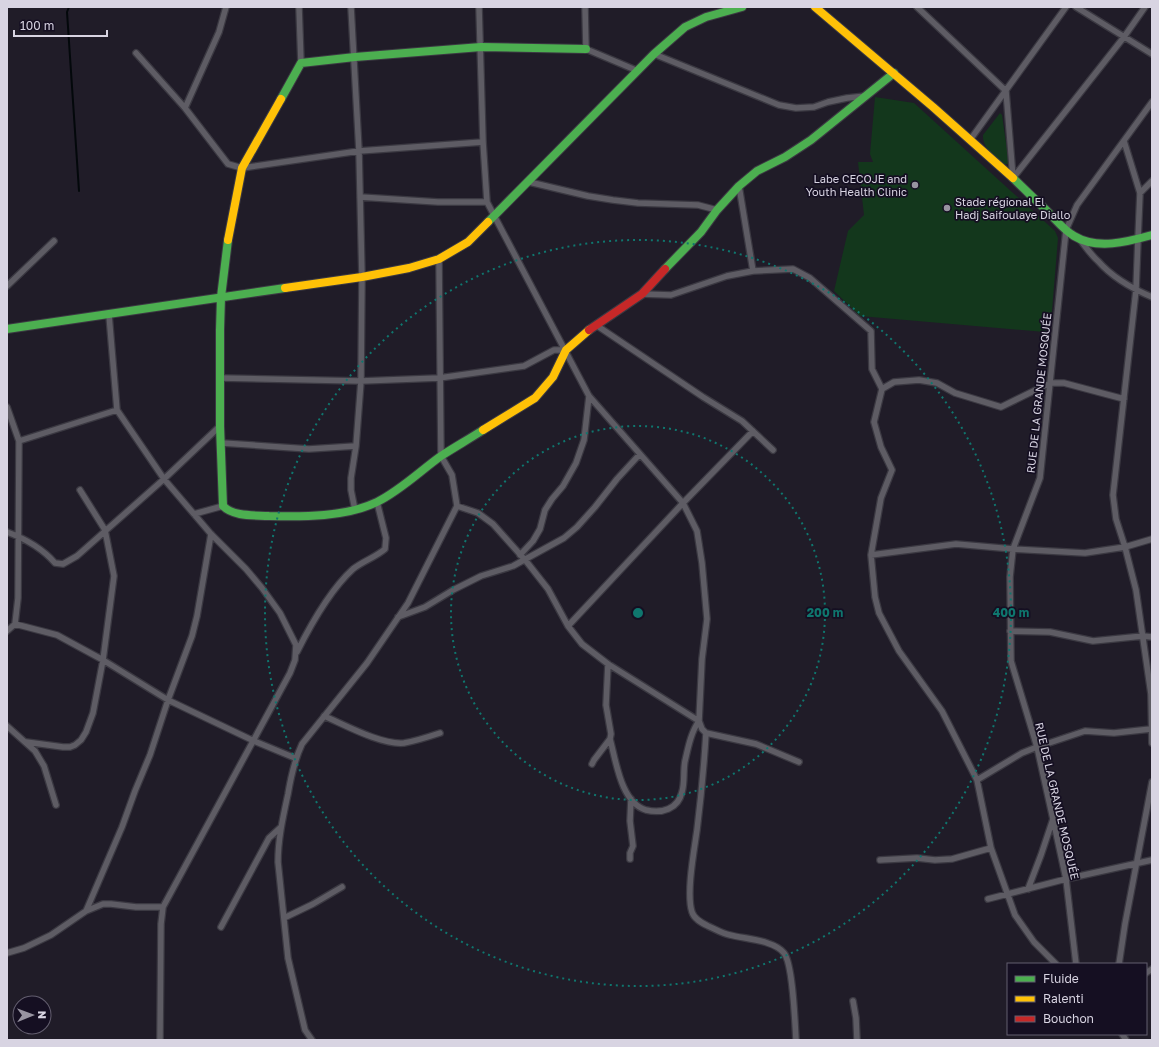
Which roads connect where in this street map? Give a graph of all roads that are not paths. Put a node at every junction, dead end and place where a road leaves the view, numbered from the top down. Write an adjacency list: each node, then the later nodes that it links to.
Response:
1 (226, 7): 25 (street)
2 (299, 7): 19 (street)
3 (351, 7): 18 (street)
4 (479, 7): 13 (street)
5 (585, 7): 14 (street)
6 (742, 7): 16 (street)
7 (815, 7): 21 (street)
8 (917, 7): 22 (street)
9 (1066, 7): 22 (street)
10 (1076, 7): 12 (street)
11 (1145, 7): 12 (street)
12 (1124, 37): 17 (street); 31 (street)
13 (481, 47): 14 (street); 18 (street); 28 (street)
14 (586, 49): 20 (street)
15 (136, 53): 25 (street)
16 (654, 54): 20 (street); 23 (street)
17 (1152, 54)
18 (355, 57): 19 (street); 29 (street)
19 (301, 63): 30 (street)
20 (638, 71): 33 (street)
21 (894, 74): 23 (street); 26 (street)
22 (1006, 91): 26 (street); 31 (street)
23 (866, 96): 34 (street)
24 (1152, 102): 27 (street, RUE DE LA GRANDE MOSQUÉE)
25 (185, 108): 30 (street)
26 (970, 140): 31 (street)
27 (1124, 141): 35 (street); 40 (street, RUE DE LA GRANDE MOSQUÉE)
28 (483, 142): 29 (street); 37 (street)
29 (359, 151): 30 (street); 36 (street)
30 (242, 168): 51 (street)
31 (1012, 178): 40 (street)
32 (1152, 181): 35 (street)
33 (529, 182): 38 (street); 39 (street)
34 (739, 186): 38 (street); 46 (street)
35 (1140, 193): 43 (street)
36 (360, 197): 37 (street); 47 (street)
37 (487, 202): 39 (street)
38 (717, 210): 50 (street)
39 (495, 216): 45 (street); 56 (street)
40 (1066, 230): 42 (street); 60 (street, RUE DE LA GRANDE MOSQUÉE)
41 (1152, 235): 43 (street)
42 (1078, 238): 43 (street); 49 (street)
43 (1138, 239): 49 (street)
44 (54, 241): 48 (street)
45 (439, 259): 47 (street); 58 (street)
46 (753, 271): 50 (street); 61 (street)
47 (362, 277): 51 (street); 59 (street)
48 (7, 286)
49 (1136, 290): 52 (street); 63 (street)
50 (642, 294): 54 (street)
51 (221, 297): 53 (street); 57 (street)
52 (1152, 297)
53 (109, 315): 55 (street); 65 (street)
54 (596, 325): 56 (street); 67 (street)
55 (7, 329)
56 (566, 350): 58 (street); 62 (street); 73 (street)
57 (220, 378): 59 (street); 66 (street)
58 (439, 378): 59 (street); 73 (street)
59 (361, 381): 70 (street)
60 (1050, 383): 61 (street); 63 (street); 88 (street, RUE DE LA GRANDE MOSQUÉE)
61 (882, 389): 90 (street)
62 (589, 396): 72 (street); 89 (street)
63 (1124, 399): 87 (street)
64 (7, 407): 68 (street)
65 (117, 410): 68 (street); 74 (street)
66 (220, 426): 69 (street); 74 (street)
67 (753, 431): 71 (street); 77 (street)
68 (19, 441): 85 (street)
69 (222, 443): 70 (street); 78 (street)
70 (356, 446): 80 (street)
71 (773, 450)
72 (640, 454): 77 (street); 91 (street)
73 (441, 456): 76 (street); 79 (street)
74 (164, 479): 81 (street); 82 (street)
75 (80, 490): 82 (street)
76 (377, 502): 80 (street); 99 (street)
77 (683, 503): 94 (street); 104 (street)
78 (223, 506): 80 (street); 81 (street)
79 (457, 506): 89 (street); 92 (street)
80 (355, 510)
81 (194, 514): 84 (street)
82 (105, 530): 85 (street); 100 (street)
83 (7, 532): 85 (street)
84 (211, 534): 99 (street); 102 (street)
85 (20, 537): 93 (street)
86 (1152, 539): 87 (street)
87 (1125, 547): 88 (street); 97 (street)
88 (1013, 550): 90 (street); 96 (street, RUE DE LA GRANDE MOSQUÉE)
89 (520, 555): 91 (street)
90 (871, 555): 117 (street)
91 (525, 559): 92 (street); 94 (street)
92 (398, 617): 103 (street)
93 (14, 624): 95 (street); 100 (street)
94 (568, 626): 101 (street)
95 (7, 631)
96 (1010, 631): 97 (street); 113 (street, RUE DE LA GRANDE MOSQUÉE)
97 (1143, 636): 98 (street); 106 (street)
98 (1152, 637)
99 (297, 652): 110 (street)
100 (103, 660): 102 (street); 111 (street)
101 (608, 664): 104 (street); 109 (street)
102 (168, 700): 110 (street); 134 (street)
103 (324, 716): 107 (street); 114 (street)
104 (699, 721): 108 (street); 119 (street)
105 (7, 726): 111 (street)
106 (1151, 729): 112 (street); 113 (street)
107 (440, 733)
108 (706, 733): 115 (street); 144 (street)
109 (610, 739): 116 (street); 119 (street)
110 (254, 741): 114 (street); 133 (street)
111 (26, 742): 120 (street)
112 (1152, 743)
113 (1037, 747): 117 (street); 121 (street, RUE DE LA GRANDE MOSQUÉE)
114 (295, 758): 122 (street)
115 (799, 762)
116 (592, 764)
117 (978, 780): 123 (street)
118 (1152, 782): 127 (street)
119 (631, 799): 124 (street)
120 (56, 805)
121 (1053, 819): 128 (street, RUE DE LA GRANDE MOSQUÉE); 130 (street)
122 (281, 827): 135 (street); 136 (street)
123 (991, 848): 125 (street); 131 (street)
124 (630, 858)
125 (880, 860)
126 (1152, 860): 127 (street)
127 (1138, 864): 128 (street); 140 (street)
128 (1066, 879): 130 (street); 139 (street, RUE DE LA GRANDE MOSQUÉE)
129 (342, 887): 135 (street)
130 (1028, 889): 131 (street)
131 (1008, 894): 132 (street); 138 (street)
132 (988, 899)
133 (163, 907): 134 (street); 142 (street)
134 (86, 911): 137 (street)
135 (284, 918): 143 (street)
136 (221, 927)
137 (7, 953)
138 (1055, 963)
139 (1076, 963)
140 (1119, 963)
141 (853, 1001): 145 (street)
142 (160, 1040)
143 (312, 1040)
144 (796, 1040)
145 (857, 1040)

